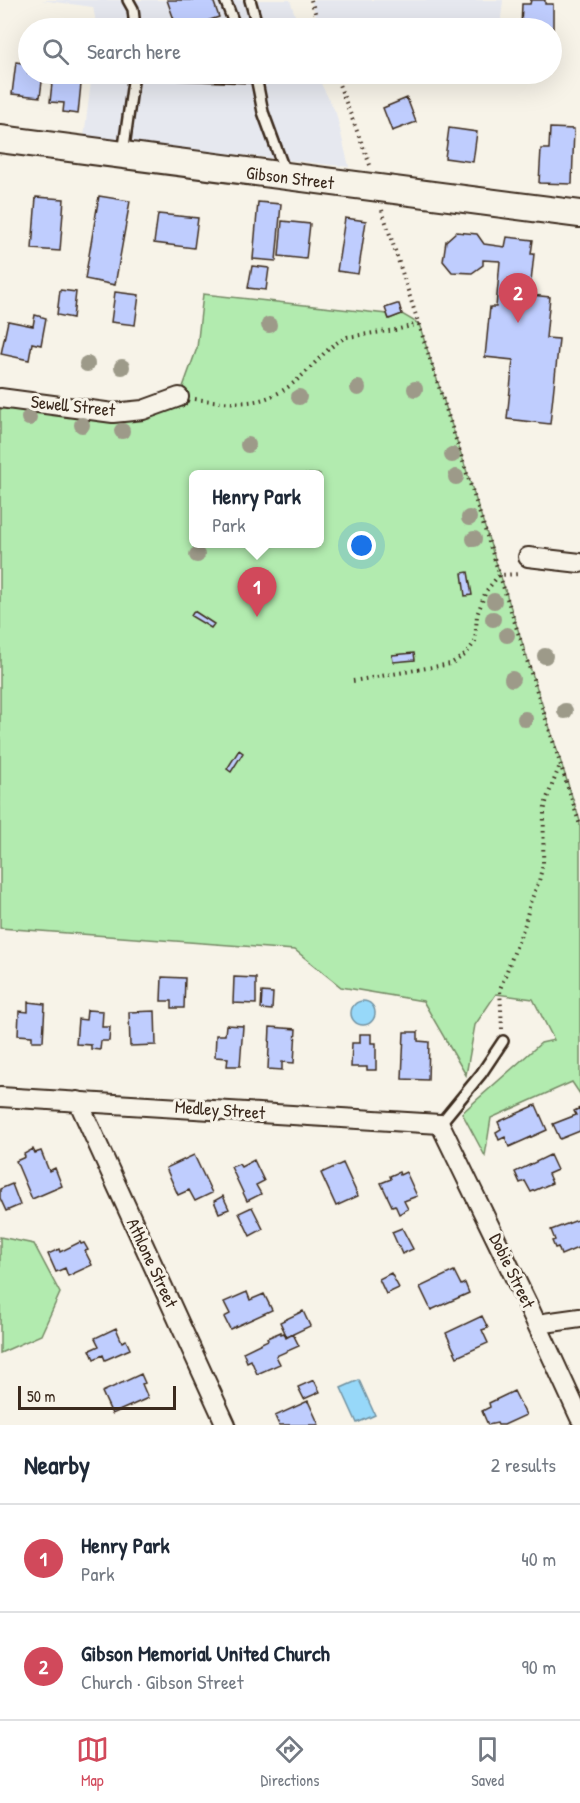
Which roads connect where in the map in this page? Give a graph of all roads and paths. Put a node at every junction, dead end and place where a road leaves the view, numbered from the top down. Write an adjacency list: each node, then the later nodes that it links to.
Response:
1 (128, 0): 5 (lane)
2 (225, 0): 6 (lane)
3 (250, 0): 7 (lane)
4 (311, 0): 8 (path)
5 (134, 18)
6 (232, 18)
7 (255, 18)
8 (317, 18)
9 (133, 84): 13 (lane)
10 (257, 84): 14 (lane)
11 (339, 84): 15 (path)
12 (0, 139): 13 (main road, Gibson Street)
13 (123, 156): 14 (main road, Gibson Street)
14 (287, 177): 15 (main road, Gibson Street)
15 (377, 189): 16 (main road, Gibson Street); 17 (path)
16 (580, 214)
17 (419, 324): 19 (path); 22 (path)
18 (0, 398): 19 (street, Sewell Street)
19 (179, 398)
20 (528, 558): 21 (street); 22 (path)
21 (580, 563)
22 (499, 576): 23 (path); 24 (path)
23 (353, 681)
24 (560, 764): 25 (path); 26 (path)
25 (580, 825)
26 (502, 1041): 29 (lane)
27 (0, 1097): 28 (street, Medley Street)
28 (78, 1101): 29 (street, Medley Street); 33 (street, Athlone Street)
29 (440, 1124): 31 (street, Dobie Street)
30 (580, 1318): 31 (street)
31 (537, 1324): 32 (street, Dobie Street)
32 (580, 1418)
33 (226, 1425)

